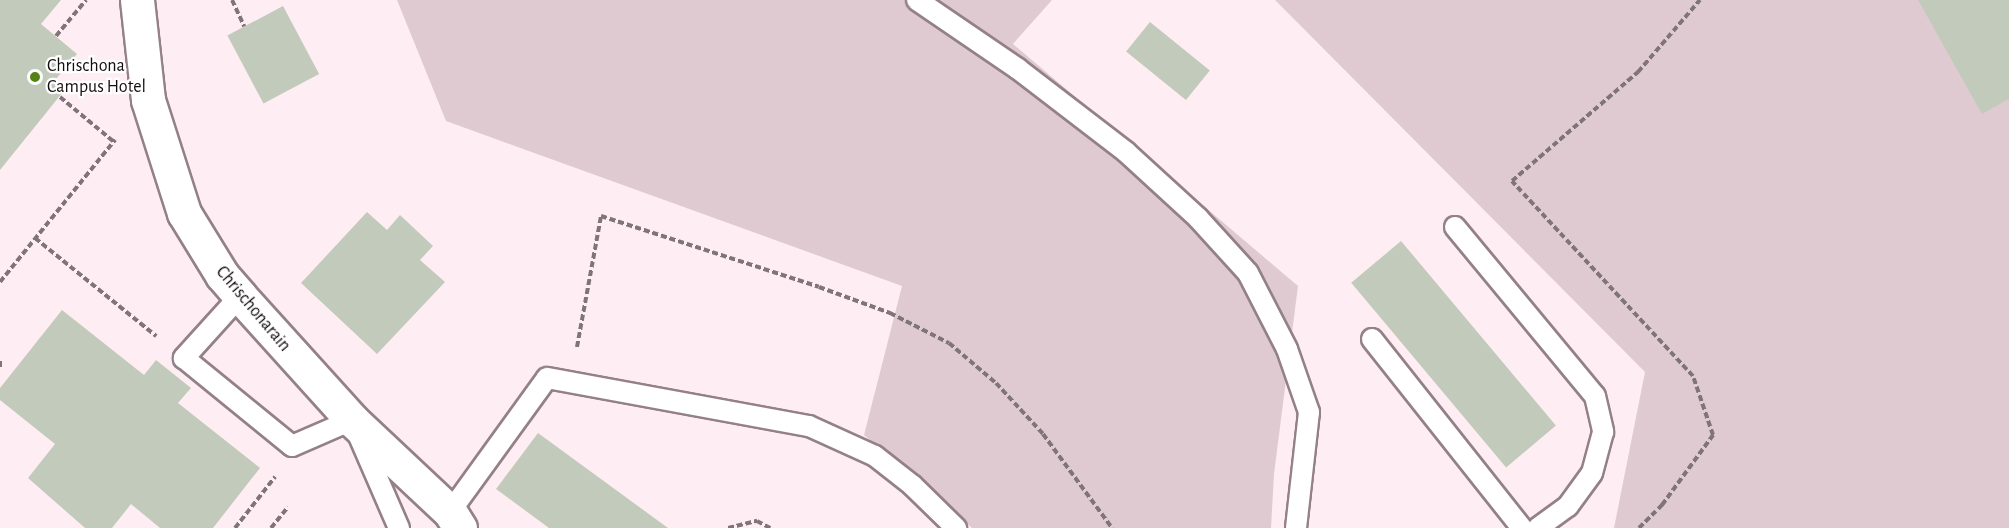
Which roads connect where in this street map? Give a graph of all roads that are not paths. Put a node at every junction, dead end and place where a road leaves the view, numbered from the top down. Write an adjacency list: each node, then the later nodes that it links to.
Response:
1 (137, 0): 4 (street, Chrischonarain)
2 (917, 0): 10 (lane)
3 (1455, 227): 12 (lane)
4 (240, 296): 6 (street, Chrischonarain); 6 (lane)
5 (1372, 339): 11 (lane)
6 (352, 420): 7 (street, Chrischonarain); 8 (lane)
7 (455, 520): 9 (lane)
8 (399, 528)
9 (956, 528)
10 (1296, 528)
11 (1522, 528)
12 (1538, 528)

